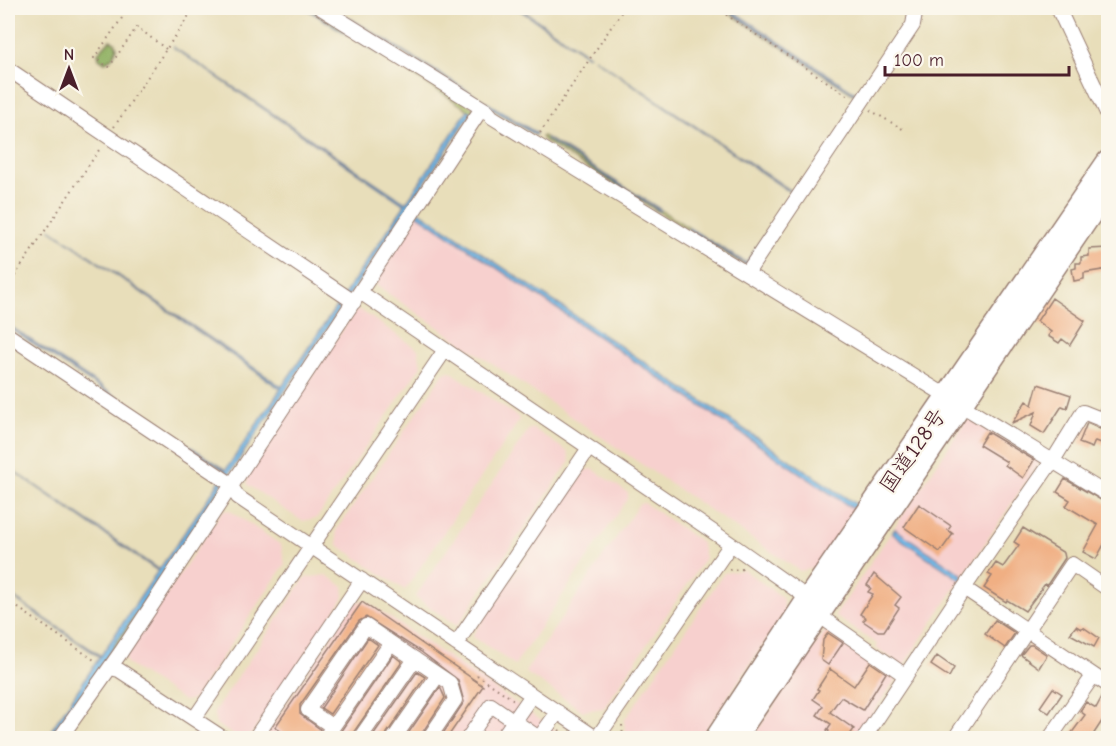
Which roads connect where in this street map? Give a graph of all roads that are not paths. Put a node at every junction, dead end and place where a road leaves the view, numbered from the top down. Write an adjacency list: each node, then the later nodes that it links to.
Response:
1 (321, 8): 5 (street)
2 (916, 8): 9 (street)
3 (1058, 8): 6 (street)
4 (8, 69): 10 (street)
5 (482, 108): 9 (street); 10 (street)
6 (1108, 115)
7 (1108, 161): 13 (highway, 国道128号)
8 (1108, 189): 13 (highway, 国道128号)
9 (747, 273): 13 (street)
10 (357, 297): 12 (street); 17 (street)
11 (8, 334): 17 (street)
12 (445, 351): 15 (street); 20 (street)
13 (955, 400): 16 (street); 24 (highway, 国道128号)
14 (1108, 408): 16 (street)
15 (589, 448): 19 (street); 27 (street)
16 (1052, 459): 18 (street); 22 (street)
17 (231, 488): 20 (street); 29 (street)
18 (1108, 495)
19 (731, 544): 24 (street); 48 (street)
20 (311, 545): 21 (street); 36 (street)
21 (362, 580): 27 (street); 41 (street)
22 (964, 588): 25 (street); 31 (street)
23 (1108, 589): 25 (street)
24 (813, 607): 31 (street); 49 (highway, 国道128号); 50 (highway, 国道128号)
25 (1027, 630): 32 (street); 52 (street)
26 (391, 643): 28 (street); 38 (street); 38 (street)
27 (456, 644): 34 (street)
28 (415, 660): 30 (street); 42 (street)
29 (110, 668): 36 (street); 39 (street)
30 (438, 675): 43 (street); 44 (street)
31 (906, 676): 51 (street)
32 (1093, 676): 33 (street); 53 (street)
33 (1108, 685)
34 (532, 695): 35 (street); 37 (street)
35 (558, 712): 47 (street); 48 (street)
36 (194, 719): 40 (street)
37 (514, 721): 45 (street); 46 (street); 47 (street)
38 (329, 733)
39 (60, 738)
40 (223, 738)
41 (255, 738)
42 (360, 738)
43 (394, 738)
44 (429, 738)
45 (468, 738)
46 (502, 738)
47 (539, 738)
48 (596, 738)
49 (716, 738)
50 (735, 738)
51 (864, 738)
52 (955, 738)
53 (1050, 738)

